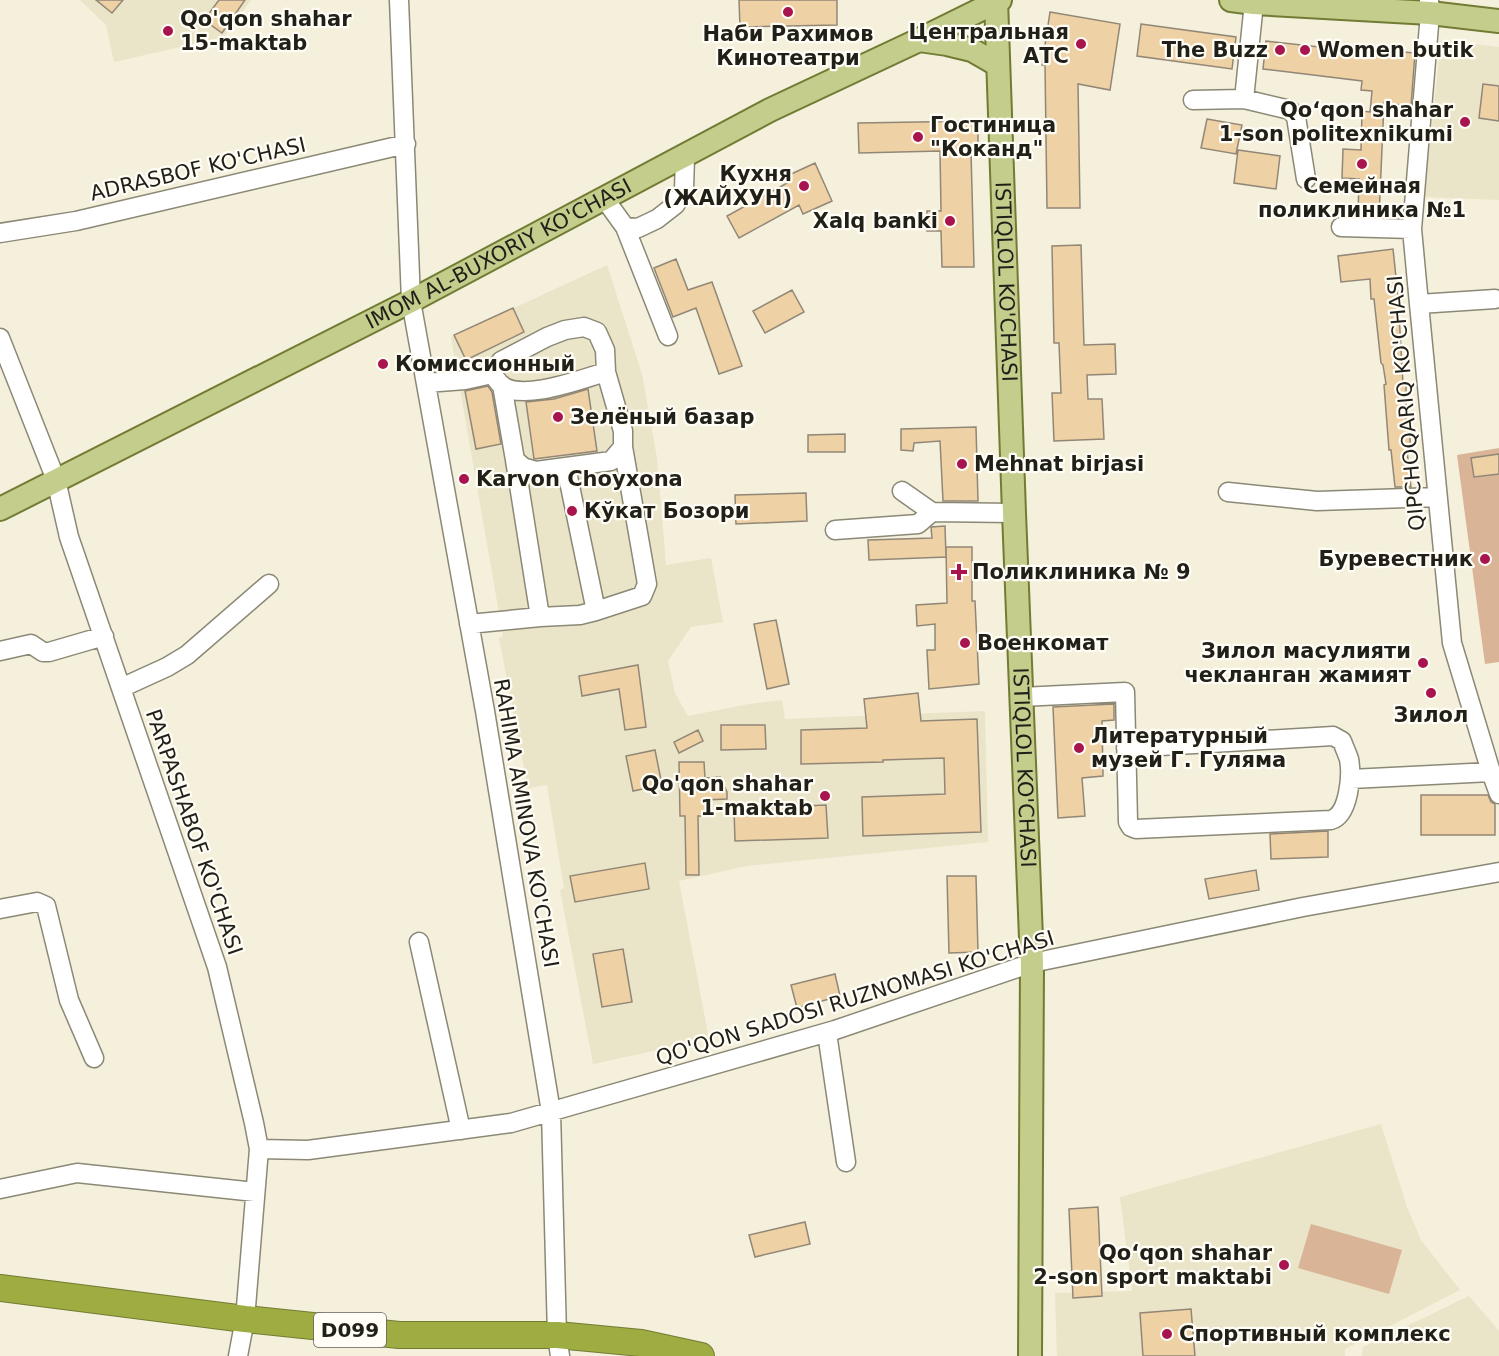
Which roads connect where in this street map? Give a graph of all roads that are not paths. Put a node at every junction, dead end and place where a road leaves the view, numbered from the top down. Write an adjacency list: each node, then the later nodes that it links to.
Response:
1 (399, 0): 11 (street, RAHIMA AMINOVA KO'CHASI)
2 (997, 0): 7 (main road, IMOM AL-BUXORIY KO'CHASI); 8 (main road, ISTIQLOL KO'CHASI)
3 (1231, 0): 4 (main road)
4 (1254, 3): 5 (main road); 9 (street)
5 (1429, 6): 6 (main road); 17 (street, QIPCHOQARIQ KO'CHASI)
6 (1499, 21)
7 (919, 40): 8 (main road); 12 (main road, IMOM AL-BUXORIY KO'CHASI)
8 (998, 65): 36 (main road, ISTIQLOL KO'CHASI)
9 (1244, 99): 10 (street); 13 (street)
10 (1193, 100)
11 (406, 144): 18 (street, ADRASBOF KO'CHASI); 20 (street, RAHIMA AMINOVA KO'CHASI)
12 (685, 156): 14 (main road, IMOM AL-BUXORIY KO'CHASI); 16 (street)
13 (1306, 179)
14 (604, 198): 16 (street); 20 (main road, IMOM AL-BUXORIY KO'CHASI)
15 (1341, 226): 17 (street)
16 (625, 227): 22 (street)
17 (1412, 229): 21 (street, QIPCHOQARIQ KO'CHASI)
18 (0, 233)
19 (1495, 299): 21 (street)
20 (411, 301): 26 (street, RAHIMA AMINOVA KO'CHASI); 30 (main road, IMOM AL-BUXORIY KO'CHASI)
21 (1419, 304): 33 (street, QIPCHOQARIQ KO'CHASI)
22 (669, 336)
23 (0, 338): 30 (street, PARPASHABOF KO'CHASI)
24 (606, 372): 25 (street); 25 (street); 27 (street)
25 (497, 380): 26 (street); 28 (street)
26 (426, 383): 41 (street, RAHIMA AMINOVA KO'CHASI)
27 (623, 447): 29 (street); 39 (street)
28 (515, 460): 29 (street); 40 (street)
29 (566, 467): 39 (street)
30 (57, 480): 34 (main road, IMOM AL-BUXORIY KO'CHASI); 42 (street, PARPASHABOF KO'CHASI)
31 (902, 491): 35 (street)
32 (1228, 492): 33 (street)
33 (1437, 497): 47 (street, QIPCHOQARIQ KO'CHASI)
34 (0, 509)
35 (932, 512): 36 (street); 37 (street)
36 (1014, 513): 45 (main road, ISTIQLOL KO'CHASI)
37 (835, 530)
38 (269, 584): 44 (street)
39 (596, 611): 40 (street)
40 (540, 617): 41 (street)
41 (469, 624): 56 (street, RAHIMA AMINOVA KO'CHASI)
42 (104, 636): 43 (street); 44 (street, PARPASHABOF KO'CHASI)
43 (0, 651)
44 (121, 688): 58 (street, PARPASHABOF KO'CHASI)
45 (1021, 697): 46 (street); 53 (main road, ISTIQLOL KO'CHASI)
46 (1126, 748): 48 (street); 48 (street)
47 (1491, 772): 48 (street); 49 (street, QIPCHOQARIQ KO'CHASI)
48 (1351, 779)
49 (1499, 794)
50 (1499, 872): 53 (street, QO'QON SADOSI RUZNOMASI KO'CHASI)
51 (0, 909): 55 (street)
52 (419, 942): 57 (street)
53 (1032, 963): 54 (street, QO'QON SADOSI RUZNOMASI KO'CHASI); 67 (main road, ISTIQLOL KO'CHASI)
54 (827, 1033): 56 (street, QO'QON SADOSI RUZNOMASI KO'CHASI); 59 (street)
55 (94, 1058)
56 (551, 1112): 57 (street, QO'QON SADOSI RUZNOMASI KO'CHASI); 64 (street, RAHIMA AMINOVA KO'CHASI)
57 (461, 1130): 58 (street, QO'QON SADOSI RUZNOMASI KO'CHASI)
58 (259, 1149): 61 (street, PARPASHABOF KO'CHASI)
59 (846, 1162)
60 (0, 1189): 61 (street)
61 (255, 1192): 63 (street, PARPASHABOF KO'CHASI)
62 (0, 1288): 63 (highway, D099)
63 (245, 1319): 64 (highway, D099); 65 (street, PARPASHABOF KO'CHASI)
64 (558, 1345): 66 (highway, D099)
65 (237, 1356)
66 (701, 1356)
67 (1030, 1356)

